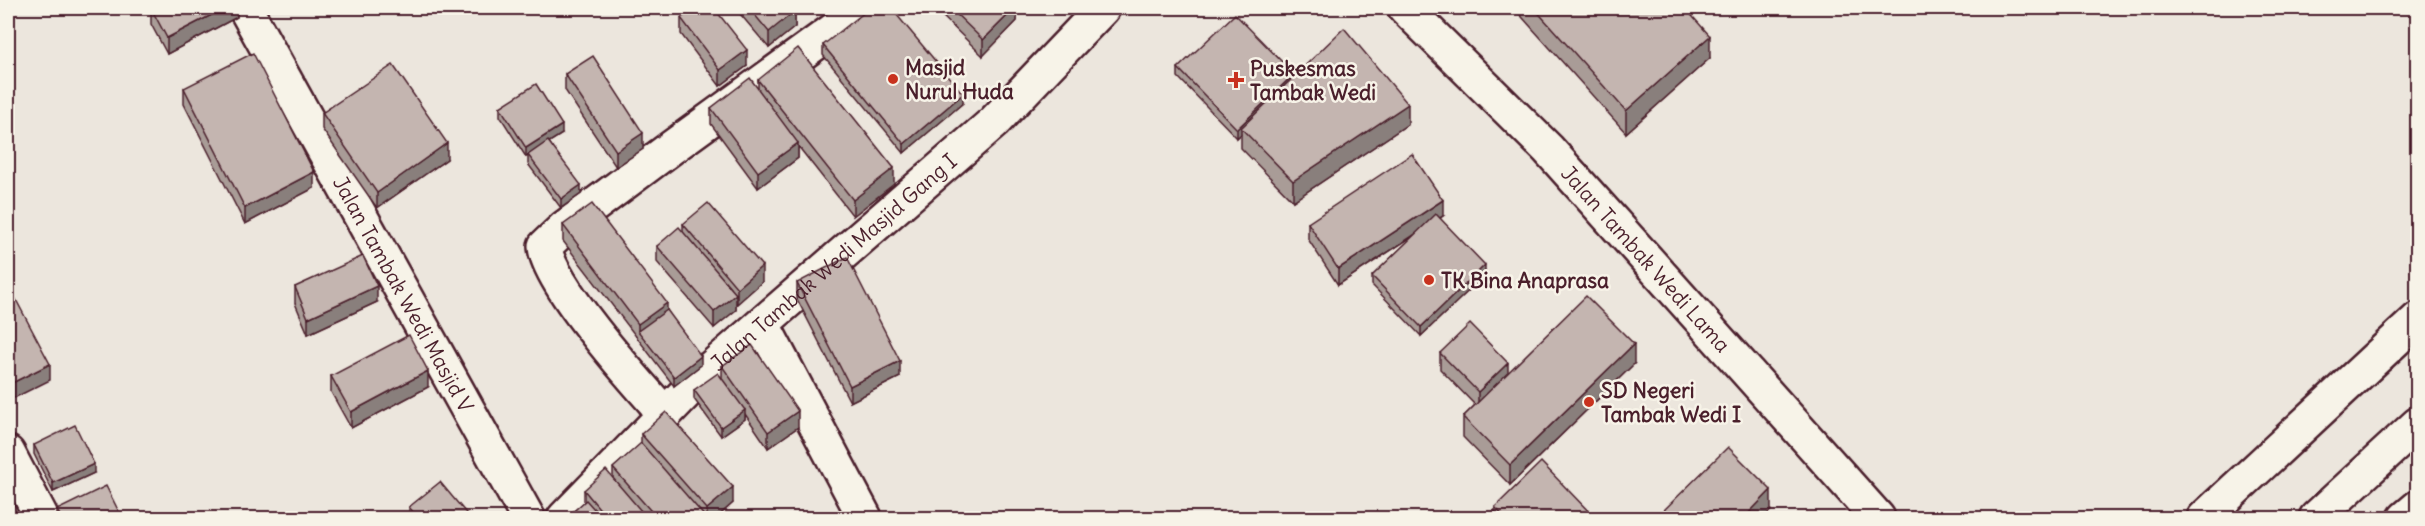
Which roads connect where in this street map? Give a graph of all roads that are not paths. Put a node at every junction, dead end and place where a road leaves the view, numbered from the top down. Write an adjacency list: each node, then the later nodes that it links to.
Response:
1 (245, 8): 12 (main road, Jalan Tambak Wedi Masjid V)
2 (864, 8): 7 (main road)
3 (1103, 8): 6 (main road, Jalan Tambak Wedi Masjid Gang I)
4 (1405, 8): 15 (main road, Jalan Tambak Wedi Lama)
5 (2418, 319): 16 (main road)
6 (763, 325): 7 (main road, Jalan Tambak Wedi Masjid Gang I); 14 (main road)
7 (665, 414): 13 (main road, Jalan Tambak Wedi Masjid Gang I)
8 (2418, 424): 17 (main road)
9 (8, 453): 11 (main road)
10 (2418, 507): 18 (main road)
11 (42, 519)
12 (528, 519)
13 (564, 519)
14 (865, 519)
15 (1878, 519)
16 (2204, 519)
17 (2316, 519)
18 (2405, 519)

